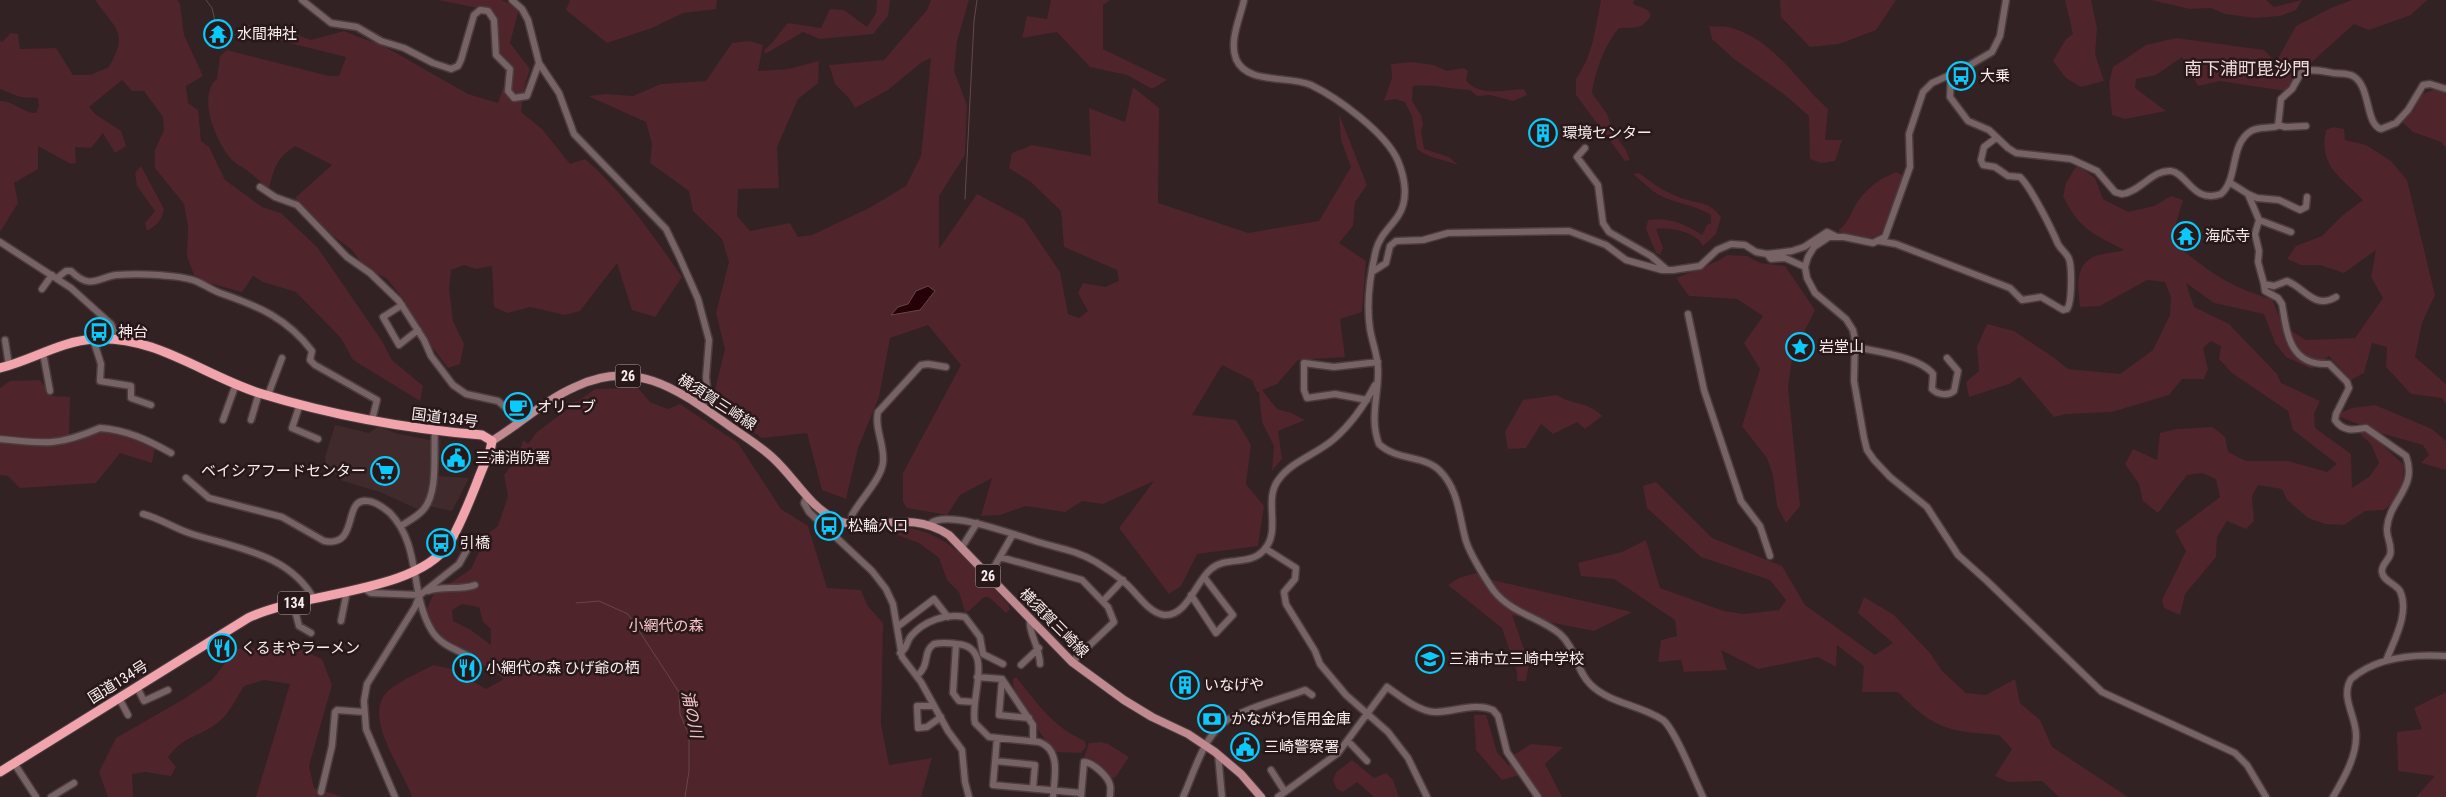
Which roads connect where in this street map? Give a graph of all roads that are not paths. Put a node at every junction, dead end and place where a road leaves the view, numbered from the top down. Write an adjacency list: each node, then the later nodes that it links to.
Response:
1 (302, 0): 5 (street)
2 (512, 0): 5 (street)
3 (1244, 0): 26 (street)
4 (2006, 0): 6 (street)
5 (539, 63): 51 (street)
6 (1951, 74): 10 (street); 19 (street)
7 (2446, 89): 8 (street)
8 (2278, 125): 9 (street); 12 (street)
9 (2306, 126)
10 (1996, 138): 12 (street); 19 (street)
11 (1585, 148): 25 (street)
12 (2229, 182): 14 (street)
13 (260, 187): 31 (street)
14 (2248, 194): 15 (street); 16 (street)
15 (2307, 197)
16 (2259, 220): 17 (street); 28 (street)
17 (2292, 232)
18 (1835, 236): 19 (street); 23 (street); 24 (street)
19 (1879, 241)
20 (0, 242): 22 (street)
21 (0, 247): 22 (street)
22 (14, 252): 27 (street)
23 (1767, 254): 24 (street); 25 (street)
24 (1805, 267): 37 (street)
25 (1667, 270): 26 (street)
26 (1372, 272): 41 (street)
27 (54, 276): 29 (street); 36 (street); 54 (street)
28 (2264, 284): 30 (street); 96 (street)
29 (42, 289)
30 (2336, 297)
31 (402, 305): 33 (street); 33 (street)
32 (1688, 314): 72 (street)
33 (418, 330): 55 (street)
34 (93, 339): 36 (highway, 国道134号); 38 (highway, 国道134号); 50 (street)
35 (5, 340): 43 (street)
36 (118, 340): 44 (highway, 国道134号)
37 (1855, 347): 40 (street); 143 (street)
38 (43, 353): 43 (highway, 国道134号); 46 (street)
39 (282, 358): 47 (street)
40 (1947, 358)
41 (1378, 362): 45 (street); 48 (street)
42 (946, 366): 65 (street)
43 (4, 367)
44 (236, 384): 47 (highway, 国道134号); 52 (street)
45 (1376, 384): 48 (street); 142 (street)
46 (50, 391)
47 (263, 394): 49 (highway, 国道134号); 53 (street)
48 (1368, 400): 71 (street)
49 (300, 404): 54 (highway, 国道134号); 58 (street)
50 (151, 405)
51 (703, 407): 55 (main road, 横須賀三崎線 / 26); 62 (main road, 横須賀三崎線 / 26)
52 (223, 420)
53 (251, 420)
54 (372, 420): 56 (highway, 国道134号)
55 (517, 425): 59 (main road, 横須賀三崎線 / 26)
56 (435, 431): 59 (highway, 国道134号); 67 (street)
57 (0, 439): 60 (street)
58 (318, 439)
59 (492, 440): 74 (highway, 国道134号 / 134)
60 (171, 453)
61 (186, 478): 67 (street)
62 (807, 496): 65 (main road, 横須賀三崎線 / 26); 89 (street)
63 (143, 514): 83 (street)
64 (977, 523): 66 (street); 68 (street); 69 (street)
65 (853, 524): 66 (main road, 横須賀三崎線 / 26)
66 (930, 524): 69 (main road, 横須賀三崎線 / 26)
67 (401, 526): 74 (street)
68 (1013, 534): 73 (street); 77 (street)
69 (962, 547): 75 (main road, 横須賀三崎線 / 26)
70 (468, 548): 81 (street)
71 (1266, 549): 76 (street); 111 (street)
72 (1770, 556)
73 (1000, 557): 75 (street); 84 (street)
74 (415, 572): 79 (highway, 国道134号 / 134); 81 (street)
75 (989, 576): 88 (main road, 横須賀三崎線 / 26)
76 (1204, 577): 82 (street); 82 (street)
77 (1123, 580): 82 (street); 84 (street)
78 (475, 585): 81 (street)
79 (362, 587): 80 (highway, 国道134号 / 134); 81 (street)
80 (347, 591): 83 (highway, 国道134号 / 134); 87 (street)
81 (421, 594): 94 (street); 110 (street)
82 (1191, 595)
83 (314, 599): 85 (highway, 国道134号 / 134)
84 (1103, 601): 97 (street)
85 (294, 603): 90 (street); 104 (highway, 国道134号 / 134)
86 (948, 616): 89 (street); 93 (street); 98 (street)
87 (341, 621)
88 (1030, 621): 92 (street); 97 (main road, 横須賀三崎線 / 26)
89 (897, 627): 93 (street)
90 (311, 633)
91 (956, 644): 101 (street); 102 (street); 108 (street)
92 (1039, 648): 99 (street); 100 (street)
93 (900, 653): 101 (street)
94 (469, 656)
95 (2446, 656): 96 (street)
96 (2386, 661): 144 (street)
97 (1072, 662): 118 (main road, 横須賀三崎線 / 26)
98 (1003, 664)
99 (1021, 664)
100 (1040, 664)
101 (917, 676): 109 (street)
102 (977, 677): 103 (street); 108 (street)
103 (1002, 680): 114 (street); 114 (street)
104 (137, 686): 105 (street); 107 (highway, 国道134号 / 134)
105 (168, 690)
106 (1312, 694): 118 (street)
107 (119, 698): 112 (street); 122 (highway, 国道134号 / 134)
108 (975, 702): 115 (street)
109 (934, 706): 113 (street); 113 (street)
110 (364, 712): 127 (street); 133 (street)
111 (1368, 714): 117 (street); 140 (street); 141 (street)
112 (128, 715)
113 (941, 717): 134 (street)
114 (1029, 718): 116 (street)
115 (997, 738): 116 (street); 121 (street)
116 (1033, 741): 129 (street)
117 (1348, 741): 120 (street); 128 (street)
118 (1206, 745): 119 (main road, 横須賀三崎線 / 26); 136 (street)
119 (1218, 754): 137 (street); 138 (main road, 横須賀三崎線 / 26)
120 (1367, 760)
121 (995, 761): 126 (street); 126 (street)
122 (14, 763): 124 (highway, 国道134号 / 134); 131 (street)
123 (1270, 770): 128 (street)
124 (0, 772)
125 (74, 783): 132 (street)
126 (1033, 788): 129 (street)
127 (321, 792)
128 (1286, 792): 139 (street)
129 (1053, 794): 130 (street)
130 (1081, 795): 135 (street)
131 (36, 797)
132 (51, 797)
133 (395, 797)
134 (969, 797)
135 (1110, 797)
136 (1183, 797)
137 (1222, 797)
138 (1261, 797)
139 (1278, 797)
140 (1427, 797)
141 (1538, 797)
142 (1703, 797)
143 (2266, 797)
144 (2333, 797)

